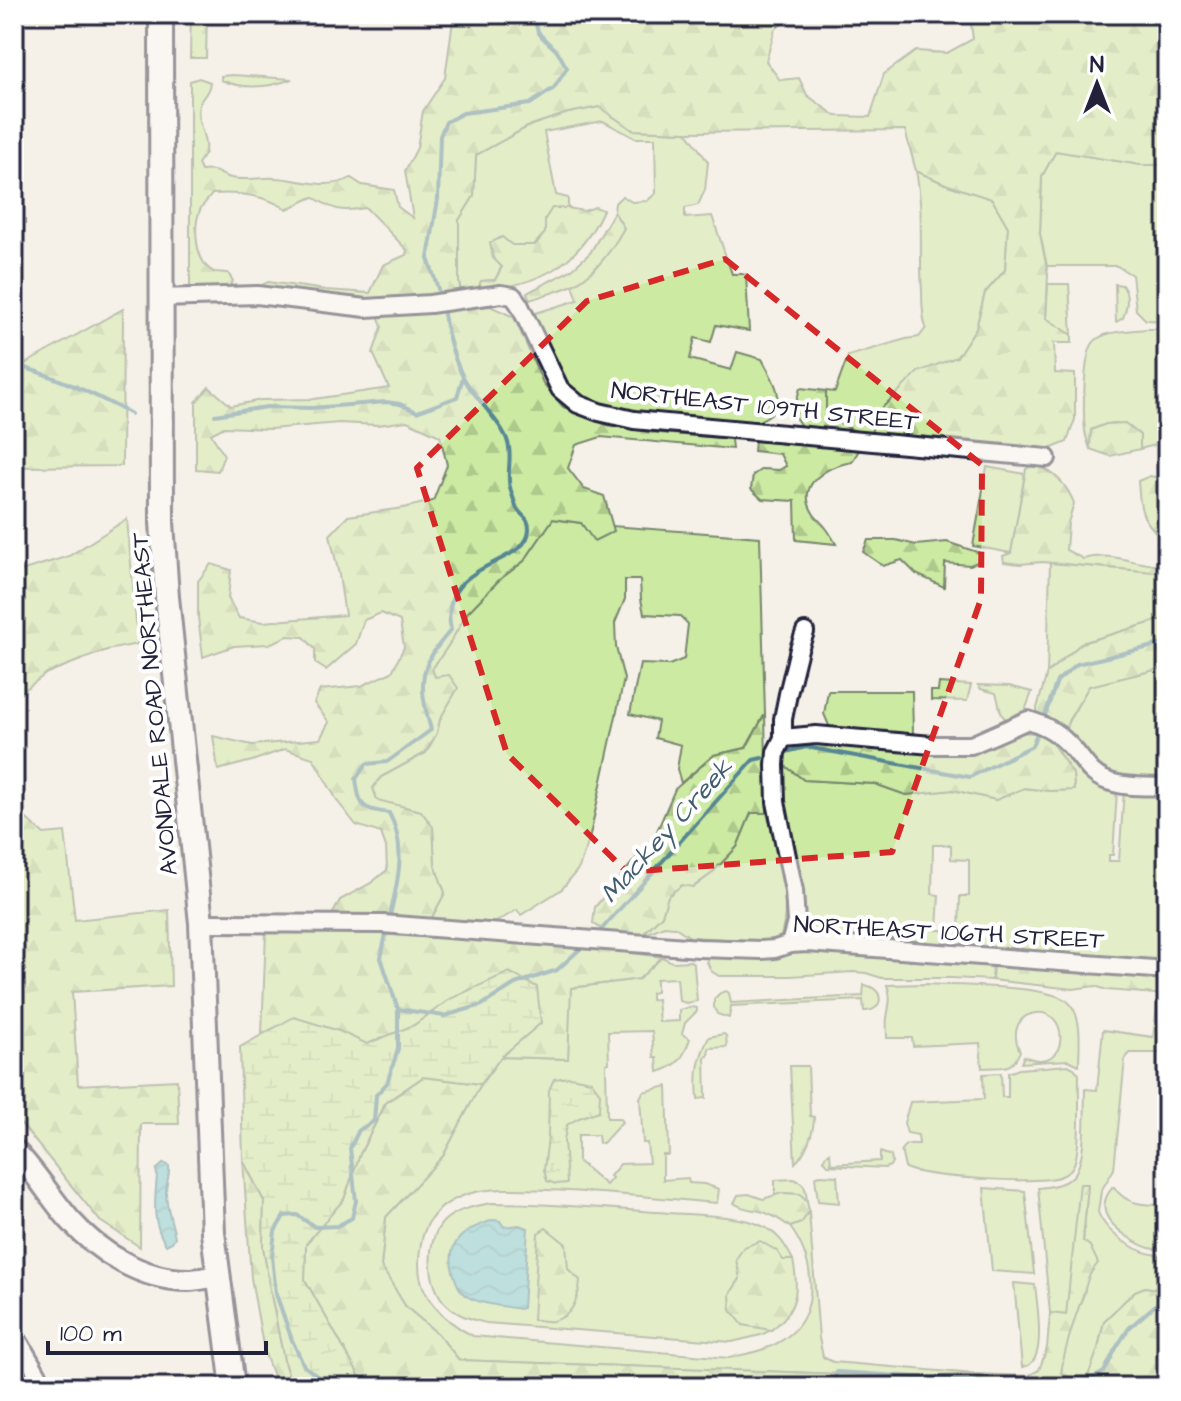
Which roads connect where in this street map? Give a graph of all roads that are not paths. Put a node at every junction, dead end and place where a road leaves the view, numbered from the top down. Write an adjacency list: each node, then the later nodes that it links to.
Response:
1 (161, 14): 2 (main road, AVONDALE ROAD NORTHEAST)
2 (161, 298): 3 (street, NORTHEAST 109TH STREET); 7 (main road, AVONDALE ROAD NORTHEAST)
3 (1047, 458)
4 (805, 632): 5 (street)
5 (783, 738): 6 (street); 8 (street)
6 (1167, 787)
7 (201, 923): 8 (street, NORTHEAST 106TH STREET); 11 (main road, AVONDALE ROAD NORTHEAST)
8 (790, 944): 9 (street, NORTHEAST 106TH STREET)
9 (1167, 970)
10 (14, 1150): 11 (street)
11 (219, 1276): 14 (main road, AVONDALE ROAD NORTHEAST)
12 (14, 1337): 13 (street)
13 (45, 1387)
14 (233, 1387)

